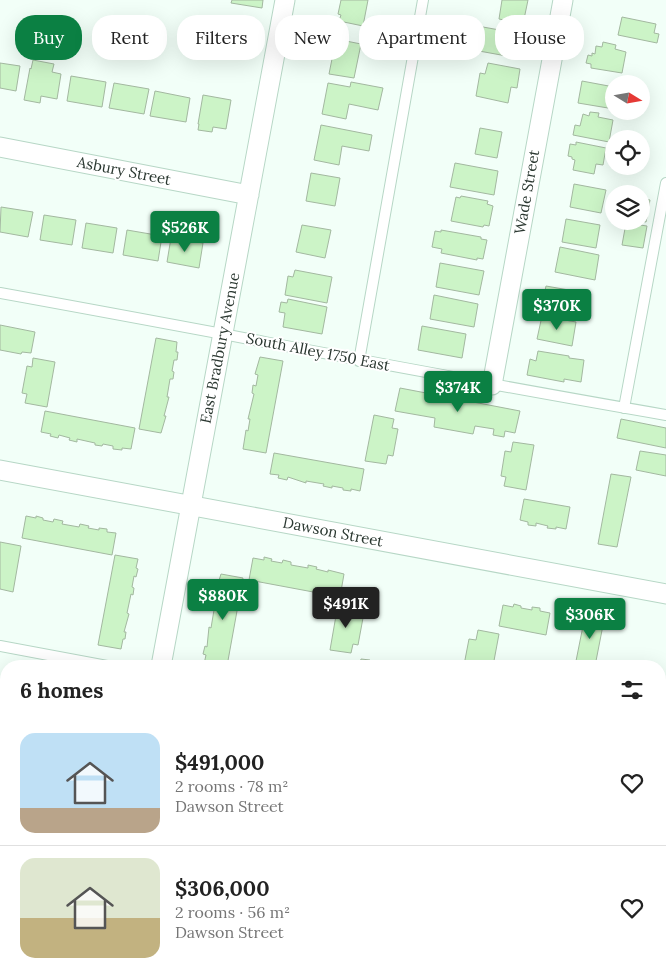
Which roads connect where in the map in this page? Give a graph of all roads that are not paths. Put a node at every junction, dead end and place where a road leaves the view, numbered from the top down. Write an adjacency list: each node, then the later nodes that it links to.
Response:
1 (285, 0): 6 (street, East Bradbury Avenue)
2 (423, 0): 9 (lane)
3 (563, 0): 10 (street, Wade Street)
4 (0, 147): 6 (street, Asbury Street)
5 (666, 183): 11 (lane)
6 (249, 195): 8 (street, East Bradbury Avenue)
7 (0, 292): 8 (lane, South Alley 1750 East)
8 (223, 333): 9 (lane, South Alley 1750 East); 14 (street, East Bradbury Avenue)
9 (358, 360): 10 (lane, South Alley 1750 East)
10 (492, 385): 11 (lane, South Alley 1750 East)
11 (624, 408): 12 (lane, South Alley 1750 East)
12 (666, 416)
13 (0, 470): 14 (street, Dawson Street)
14 (191, 505): 15 (street, Dawson Street); 18 (street, East Bradbury Avenue)
15 (666, 594)
16 (0, 646): 17 (lane)
17 (75, 660)
18 (162, 660)

